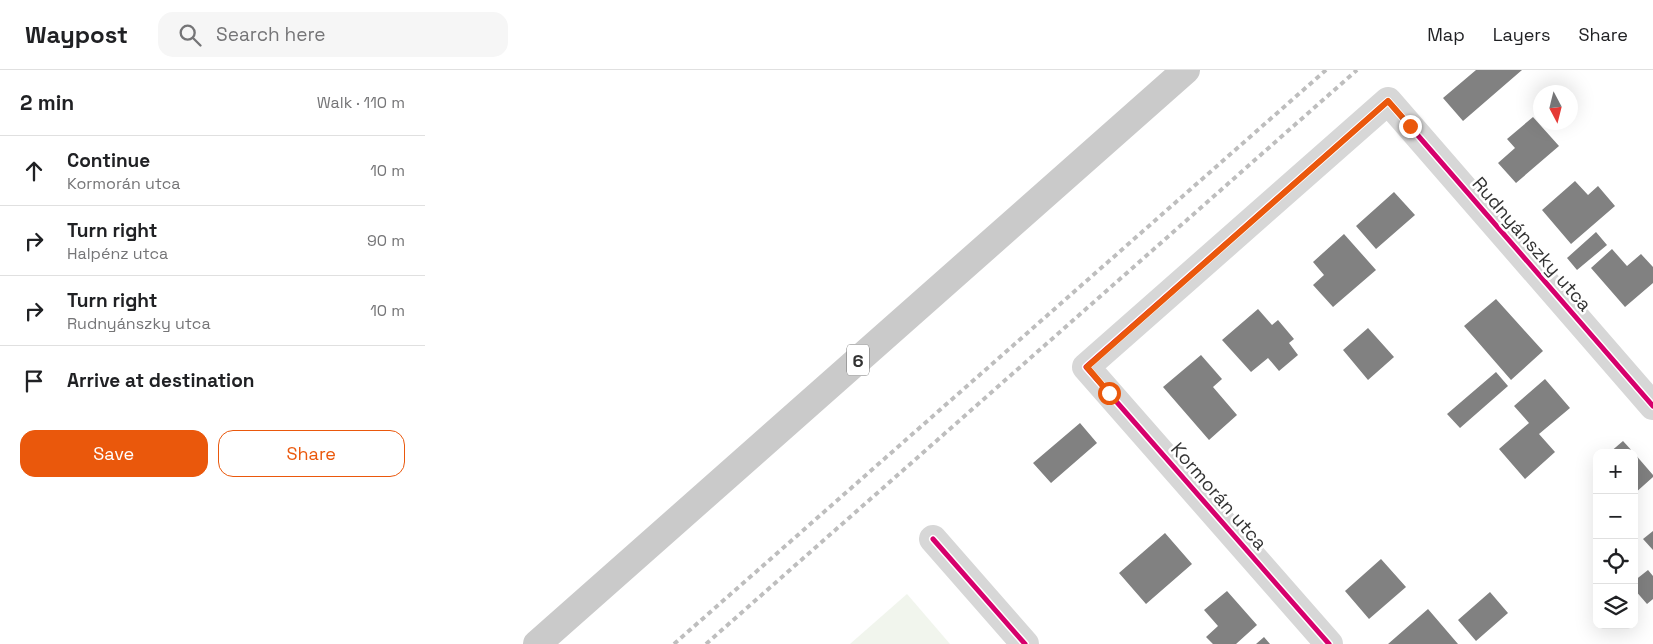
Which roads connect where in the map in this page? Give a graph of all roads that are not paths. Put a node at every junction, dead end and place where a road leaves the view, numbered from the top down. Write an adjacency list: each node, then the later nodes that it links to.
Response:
1 (1186, 70): 5 (main road, 6)
2 (1087, 367): 3 (street, Rudnyánszky utca); 7 (street, Kormorán utca)
3 (1653, 406)
4 (933, 539): 6 (street)
5 (537, 644)
6 (1025, 644)
7 (1329, 644)

